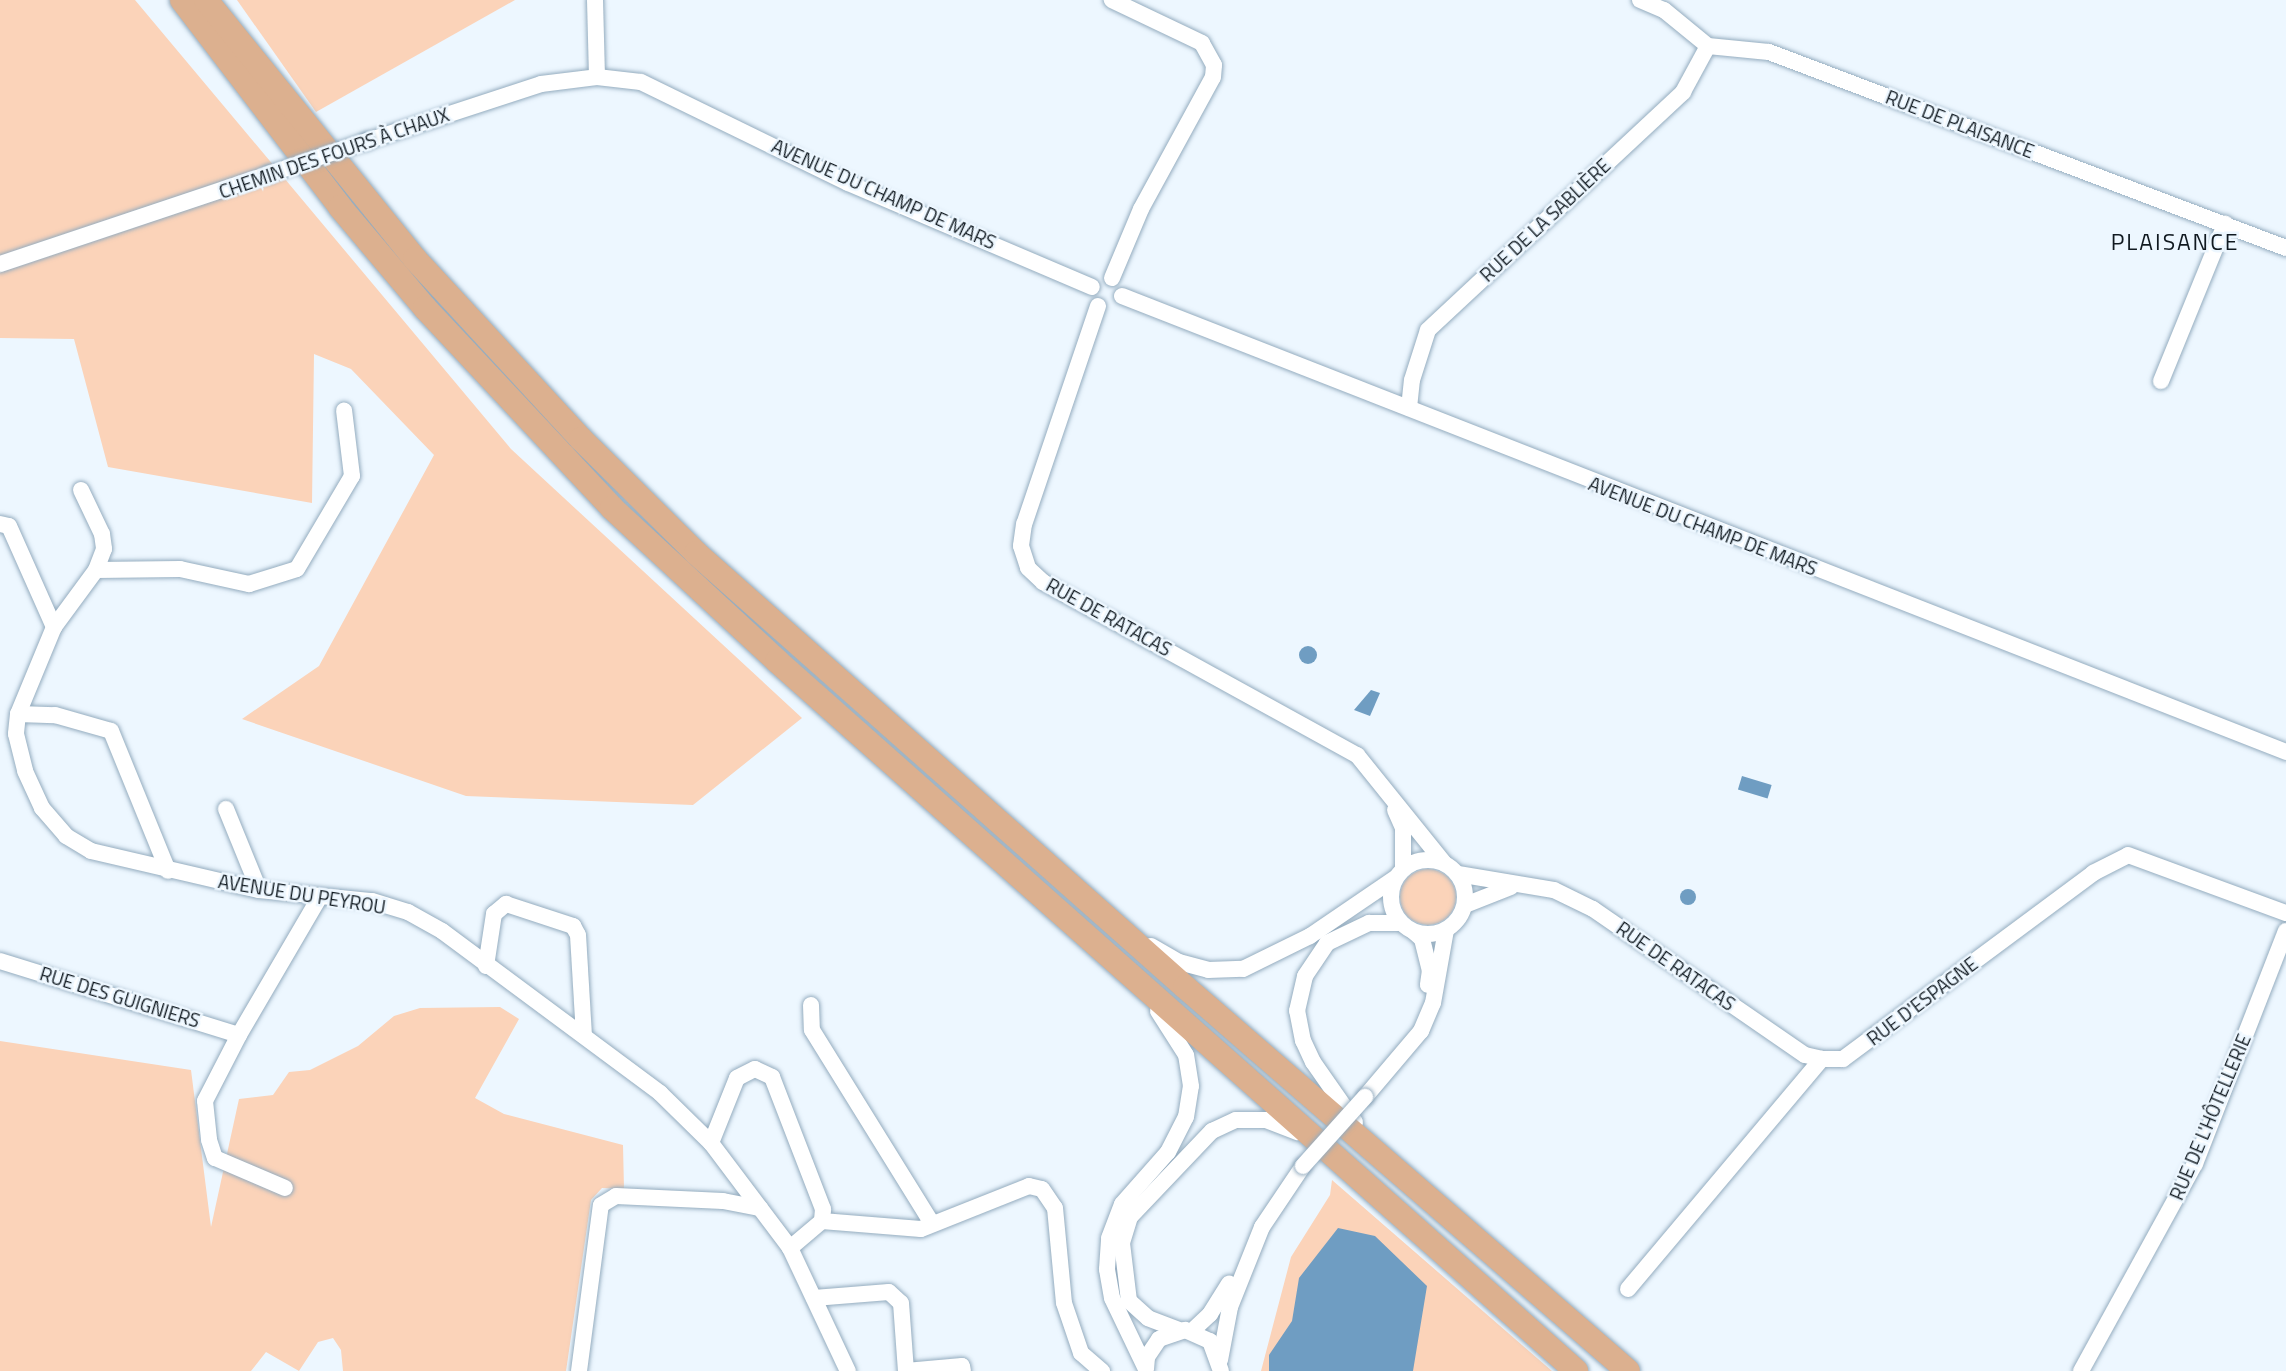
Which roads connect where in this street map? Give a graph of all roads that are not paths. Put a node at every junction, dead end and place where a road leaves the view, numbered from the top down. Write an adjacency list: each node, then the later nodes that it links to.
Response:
1 (182, 0): 43 (main road)
2 (206, 0): 37 (main road)
3 (594, 0): 7 (street)
4 (1112, 0): 11 (street)
5 (1640, 0): 6 (street)
6 (1708, 46): 8 (street, RUE DE PLAISANCE); 16 (street, RUE DE LA SABLIÈRE)
7 (597, 77): 10 (street, CHEMIN DES FOURS À CHAUX, bridge); 12 (street, AVENUE DU CHAMP DE MARS)
8 (2225, 224): 9 (street, RUE DE PLAISANCE); 15 (street)
9 (2286, 248)
10 (0, 264)
11 (1112, 278): 12 (street); 13 (street)
12 (1092, 287): 14 (street)
13 (1122, 296): 14 (street); 16 (street, AVENUE DU CHAMP DE MARS)
14 (1098, 306): 25 (street, RUE DE RATACAS)
15 (2161, 381)
16 (1409, 408): 24 (street, AVENUE DU CHAMP DE MARS)
17 (344, 410): 20 (street)
18 (81, 491): 20 (street, AVENUE DU PEYROU)
19 (0, 524): 21 (street)
20 (96, 570): 21 (street, AVENUE DU PEYROU)
21 (54, 627): 22 (street, AVENUE DU PEYROU)
22 (18, 714): 23 (street, AVENUE DU PEYROU); 28 (street)
23 (8, 734): 28 (street, AVENUE DU PEYROU)
24 (2286, 752)
25 (1385, 789): 27 (street, RUE DE RATACAS); 29 (street, RUE DE RATACAS)
26 (226, 809): 32 (street)
27 (1444, 863): 29 (street); 30 (street)
28 (168, 871): 32 (street, AVENUE DU PEYROU)
29 (1399, 873): 36 (street); 37 (street)
30 (1458, 874): 31 (street, RUE DE RATACAS); 34 (street)
31 (1524, 885): 34 (street, RUE DE RATACAS); 47 (street, RUE DE RATACAS)
32 (259, 890): 33 (street, AVENUE DU PEYROU)
33 (319, 898): 42 (street, AVENUE DU PEYROU); 45 (street)
34 (1465, 905): 38 (street)
35 (2286, 913): 47 (street, RUE D'ESPAGNE)
36 (1400, 923): 40 (street); 52 (street)
37 (1116, 926): 52 (main road)
38 (1446, 930): 40 (street); 48 (street)
39 (2286, 931): 70 (street, RUE DE L'HÔTELLERIE)
40 (1414, 932): 48 (street)
41 (0, 961): 45 (street, RUE DES GUIGNIERS)
42 (486, 966): 46 (street, AVENUE DU PEYROU); 46 (street)
43 (1127, 970): 50 (main road); 62 (street)
44 (811, 1005): 56 (street)
45 (239, 1035): 53 (street)
46 (584, 1036): 49 (street, AVENUE DU PEYROU)
47 (1822, 1059): 58 (street)
48 (1361, 1094): 51 (street, bridge)
49 (711, 1143): 54 (street, AVENUE DU PEYROU); 55 (street)
50 (1339, 1160): 60 (street); 68 (main road)
51 (1299, 1162): 60 (street); 61 (street)
52 (1393, 1167): 69 (main road)
53 (285, 1188)
54 (760, 1208): 57 (street, AVENUE DU PEYROU); 63 (street)
55 (822, 1221): 56 (street); 57 (street)
56 (931, 1222): 67 (street)
57 (790, 1248): 59 (street, AVENUE DU PEYROU)
58 (1628, 1289)
59 (814, 1298): 64 (street, AVENUE DU PEYROU); 65 (street)
60 (1185, 1331): 61 (street); 62 (street)
61 (1220, 1365)
62 (1146, 1369)
63 (579, 1371)
64 (848, 1371)
65 (906, 1371): 66 (street)
66 (964, 1371)
67 (1102, 1371)
68 (1576, 1371)
69 (1628, 1371)
70 (2081, 1371)

